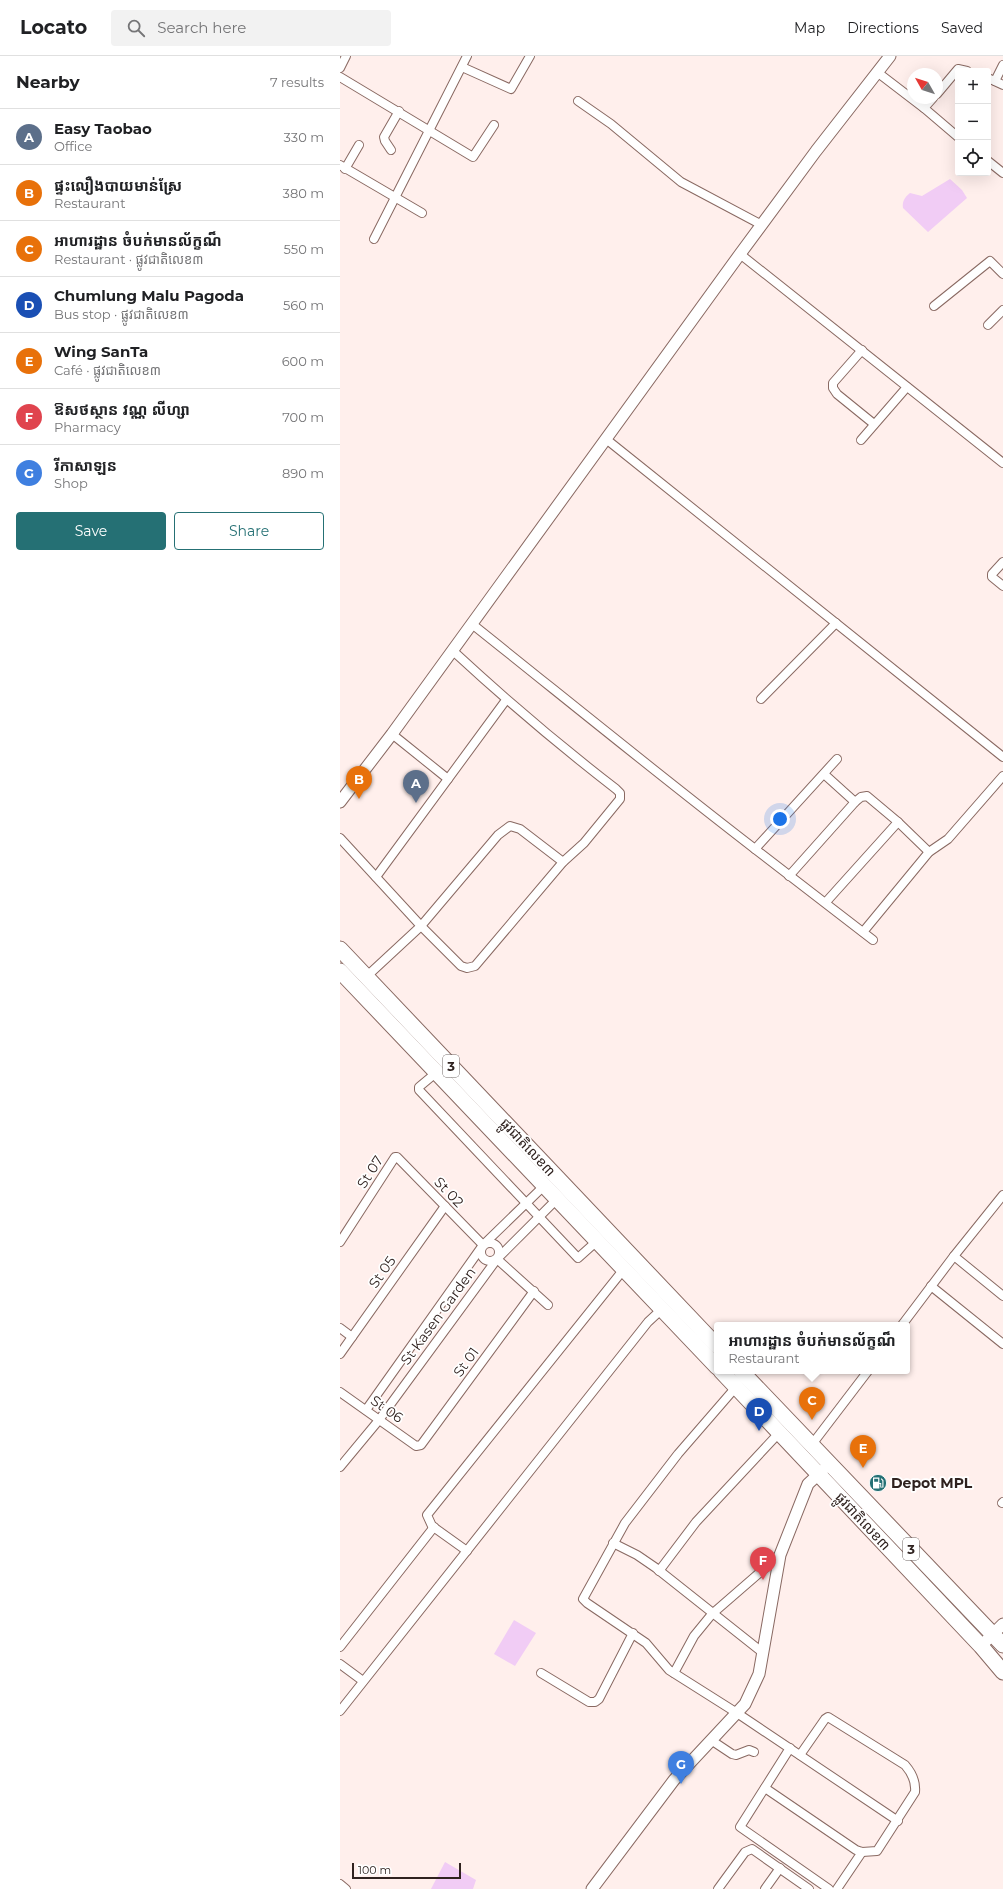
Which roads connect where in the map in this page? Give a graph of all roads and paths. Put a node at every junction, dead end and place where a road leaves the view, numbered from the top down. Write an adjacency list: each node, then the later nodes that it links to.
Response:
1 (346, 56): 7 (street)
2 (468, 56): 6 (street)
3 (530, 56): 6 (street)
4 (890, 56): 9 (street)
5 (1003, 65): 11 (street)
6 (462, 67): 19 (street)
7 (340, 68)
8 (955, 71): 13 (street)
9 (877, 72): 16 (street); 28 (street)
10 (340, 76): 17 (street)
11 (991, 80): 12 (street)
12 (1003, 85)
13 (943, 86)
14 (578, 101): 28 (street)
15 (928, 104): 16 (street)
16 (924, 108): 20 (street)
17 (399, 111): 19 (street); 22 (street)
18 (494, 125): 19 (street)
19 (430, 131): 26 (street)
20 (955, 134)
21 (359, 145): 24 (street)
22 (391, 150)
23 (991, 163): 25 (street)
24 (343, 167): 26 (street)
25 (1003, 173)
26 (396, 197): 27 (street); 29 (street)
27 (422, 213)
28 (762, 225): 30 (street)
29 (374, 239)
30 (740, 254): 35 (street); 38 (street)
31 (1003, 274): 32 (street)
32 (934, 306)
33 (1003, 310): 34 (street)
34 (988, 325)
35 (862, 350): 36 (street); 37 (street)
36 (907, 387): 37 (street); 40 (street)
37 (874, 424): 39 (street)
38 (606, 439): 43 (street); 44 (street)
39 (860, 440)
40 (1002, 461)
41 (1003, 562): 42 (street)
42 (1003, 586)
43 (836, 623): 46 (street); 49 (street)
44 (472, 624): 45 (street); 58 (street)
45 (452, 650): 47 (street); 48 (street)
46 (761, 698)
47 (506, 700): 53 (street); 60 (street)
48 (392, 734): 53 (street); 54 (street)
49 (1003, 756)
50 (837, 759): 51 (street)
51 (824, 774): 55 (street); 58 (street)
52 (1003, 776): 59 (street)
53 (448, 779): 62 (street)
54 (340, 802)
55 (855, 802): 56 (street); 61 (street)
56 (898, 822): 59 (street); 63 (street)
57 (340, 838): 62 (street)
58 (755, 849): 61 (street)
59 (929, 852): 65 (street)
60 (563, 862): 64 (street); 64 (street)
61 (789, 876): 63 (street)
62 (376, 877): 64 (street)
63 (826, 902): 65 (street)
64 (421, 926): 69 (street)
65 (863, 932): 66 (street)
66 (873, 940)
67 (340, 949): 69 (highway, ផ្លូវជាតិលេខ៣ / 3)
68 (340, 971): 70 (highway, ផ្លូវជាតិលេខ៣ / 3)
69 (366, 977): 72 (highway, ផ្លូវជាតិលេខ៣ / 3)
70 (437, 1072): 72 (highway, ផ្លូវជាតិលេខ៣ / 3); 75 (street)
71 (397, 1157): 76 (street, St 02); 79 (street, St 07)
72 (550, 1180): 73 (highway, ផ្លូវជាតិលេខ៣ / 3); 75 (street, St Kasen Garden)
73 (562, 1194): 77 (street, St Kasen Garden); 78 (highway, ផ្លូវជាតិលេខ៣ / 3); 92 (highway, ផ្លូវជាតិលេខ៣ / 3)
74 (1003, 1195): 81 (street)
75 (525, 1204): 77 (street); 80 (street, St Kasen Garden)
76 (444, 1206): 80 (street, St 02); 91 (street, St 05)
77 (538, 1218): 78 (street); 82 (street, St Kasen Garden)
78 (597, 1241): 83 (highway, ផ្លូវជាតិលេខ៣ / 3)
79 (340, 1242)
80 (483, 1246): 82 (street); 82 (street); 101 (street, St Kasen Garden)
81 (954, 1256): 84 (street); 86 (street)
82 (497, 1259): 85 (street); 102 (street, St Kasen Garden)
83 (624, 1269): 88 (highway, ផ្លូវជាតិលេខ៣ / 3); 109 (street)
84 (931, 1286): 89 (street); 93 (street)
85 (534, 1291): 87 (street); 105 (street, St 01)
86 (1003, 1296)
87 (548, 1305)
88 (662, 1309): 95 (highway, ផ្លូវជាតិលេខ៣ / 3); 111 (street)
89 (904, 1322)
90 (340, 1328): 91 (street)
91 (352, 1337): 94 (street, St 05)
92 (714, 1343)
93 (1003, 1344)
94 (340, 1354)
95 (714, 1364)
96 (723, 1374): 99 (highway, ផ្លូវជាតិលេខ៣ / 3)
97 (744, 1374): 104 (highway, ផ្លូវជាតិលេខ៣ / 3)
98 (866, 1374): 104 (street)
99 (736, 1387): 103 (highway, ផ្លូវជាតិលេខ៣ / 3); 110 (street)
100 (340, 1392): 101 (street, St 06)
101 (366, 1410): 102 (street, St 06)
102 (379, 1420): 105 (street, St 06); 107 (street, St Kasen Garden)
103 (780, 1433): 106 (highway, ផ្លូវជាតិលេខ៣ / 3); 113 (street)
104 (812, 1445): 106 (street); 108 (highway, ផ្លូវជាតិលេខ៣ / 3)
105 (418, 1446)
106 (801, 1456): 108 (highway, ផ្លូវជាតិលេខ៣ / 3)
107 (340, 1468)
108 (824, 1469): 112 (street); 116 (highway, ផ្លូវជាតិលេខ៣ / 3); 117 (highway, ផ្លូវជាតិលេខ៣ / 3)
109 (434, 1528): 111 (street); 118 (street)
110 (613, 1543): 113 (street); 115 (street)
111 (466, 1552): 124 (street)
112 (780, 1555): 114 (street); 119 (street)
113 (659, 1571): 114 (street)
114 (712, 1614): 119 (street); 123 (street)
115 (633, 1633): 122 (street); 123 (street)
116 (1000, 1634): 117 (street)
117 (981, 1646): 121 (highway, ផ្លូវជាតិលេខ៣ / 3)
118 (340, 1647)
119 (762, 1652): 126 (street)
120 (340, 1664): 124 (street)
121 (1003, 1672)
122 (541, 1673)
123 (674, 1673): 126 (street)
124 (363, 1681): 125 (street)
125 (340, 1711)
126 (737, 1713): 127 (street); 128 (street)
127 (711, 1740): 129 (street); 137 (street)
128 (790, 1748): 130 (street); 131 (street)
129 (754, 1752)
130 (800, 1755): 132 (street); 132 (street)
131 (765, 1788): 133 (street); 141 (street)
132 (898, 1821): 133 (street)
133 (862, 1852): 142 (street)
134 (780, 1868): 138 (street); 139 (street); 140 (street)
135 (340, 1884): 136 (street)
136 (346, 1889)
137 (592, 1889)
138 (718, 1889)
139 (765, 1889)
140 (809, 1889)
141 (829, 1889)
142 (837, 1889)

